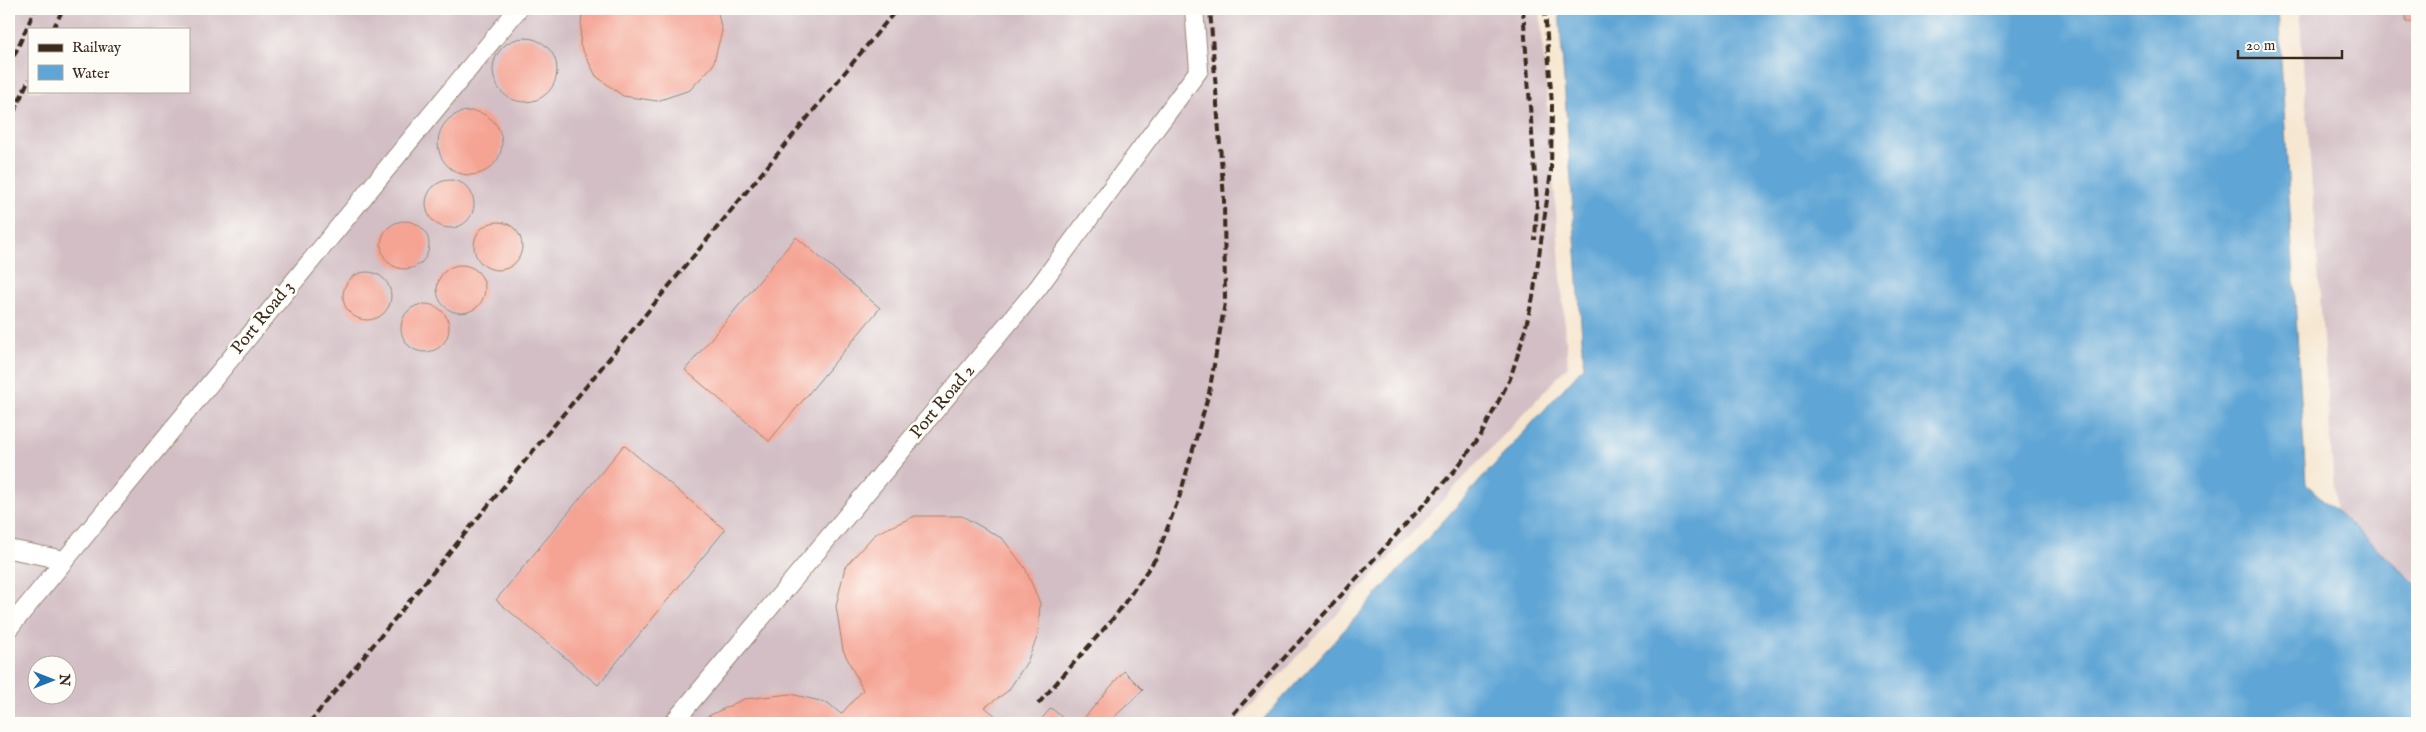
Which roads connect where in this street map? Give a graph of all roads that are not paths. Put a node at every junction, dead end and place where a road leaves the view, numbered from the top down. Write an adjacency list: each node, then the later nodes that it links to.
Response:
1 (518, 9): 4 (lane, Port Road 3)
2 (1194, 9): 6 (lane, Port Road 2)
3 (9, 549): 4 (lane)
4 (65, 560): 5 (lane, Port Road 3)
5 (9, 628)
6 (673, 723)

